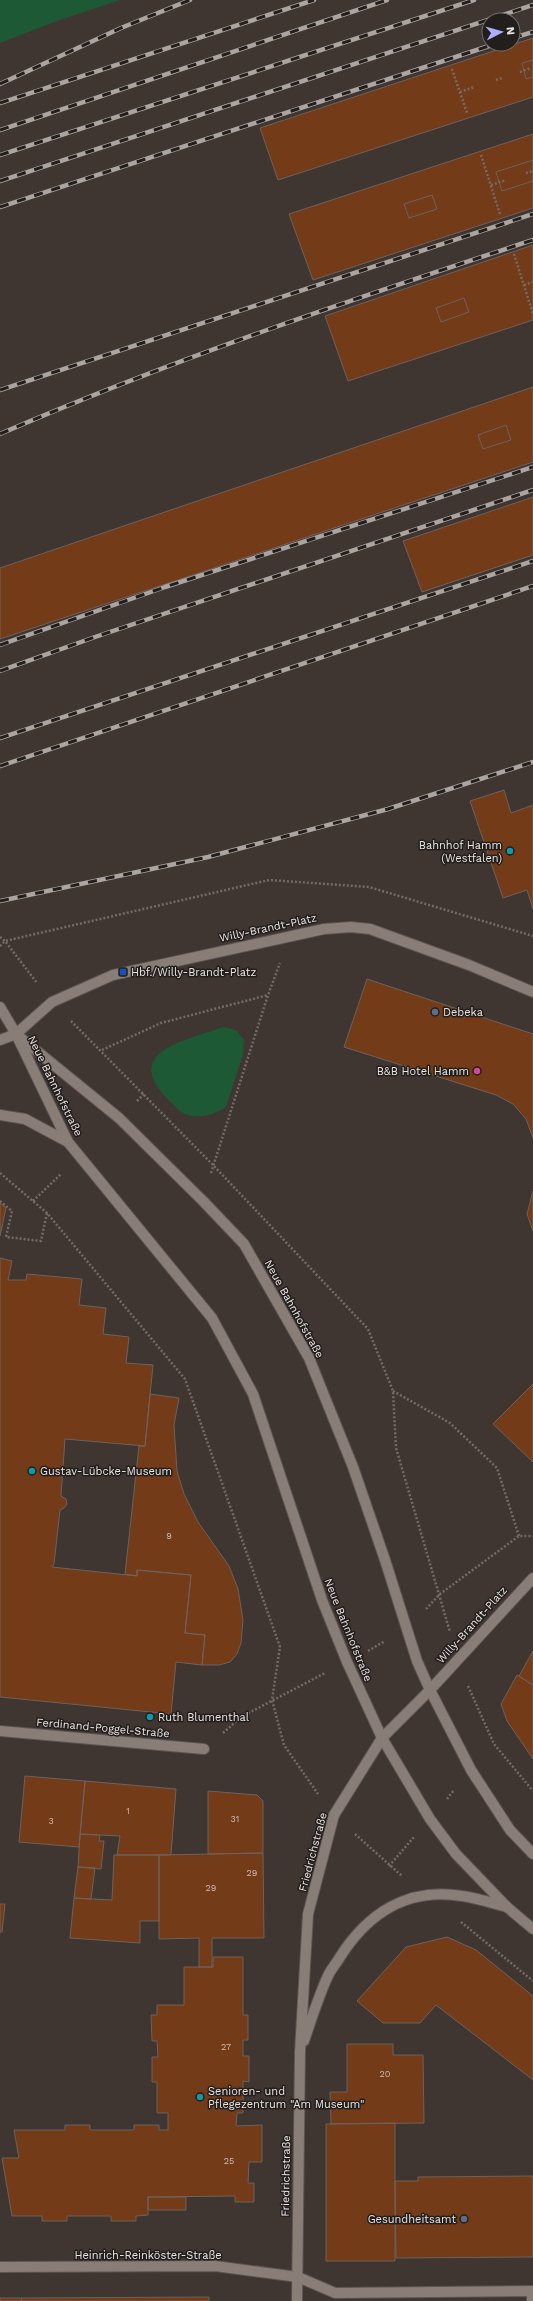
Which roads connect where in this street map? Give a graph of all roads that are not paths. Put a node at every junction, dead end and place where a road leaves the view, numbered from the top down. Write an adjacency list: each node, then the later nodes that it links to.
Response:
1 (533, 992): 3 (street, Willy-Brandt-Platz)
2 (0, 1007): 3 (street)
3 (16, 1034): 4 (street); 6 (street, Neue Bahnhofstraße); 8 (street, Neue Bahnhofstraße)
4 (0, 1040)
5 (0, 1115): 6 (street)
6 (68, 1142): 10 (street, Neue Bahnhofstraße)
7 (533, 1578): 8 (street, Willy-Brandt-Platz)
8 (430, 1690): 10 (street, Friedrichstraße); 12 (street, Neue Bahnhofstraße)
9 (0, 1731): 11 (street, Ferdinand-Poggel-Straße)
10 (382, 1738): 13 (street, Neue Bahnhofstraße); 15 (street, Friedrichstraße)
11 (204, 1749)
12 (533, 1854)
13 (507, 1907): 14 (street, Neue Bahnhofstraße); 15 (street, Friedrichstraße)
14 (533, 1929)
15 (300, 2052): 17 (street, Friedrichstraße)
16 (0, 2267): 17 (street, Heinrich-Reinköster-Straße)
17 (298, 2277): 18 (street, Heinrich-Reinköster-Straße); 19 (street, Friedrichstraße)
18 (532, 2294)
19 (297, 2301)

